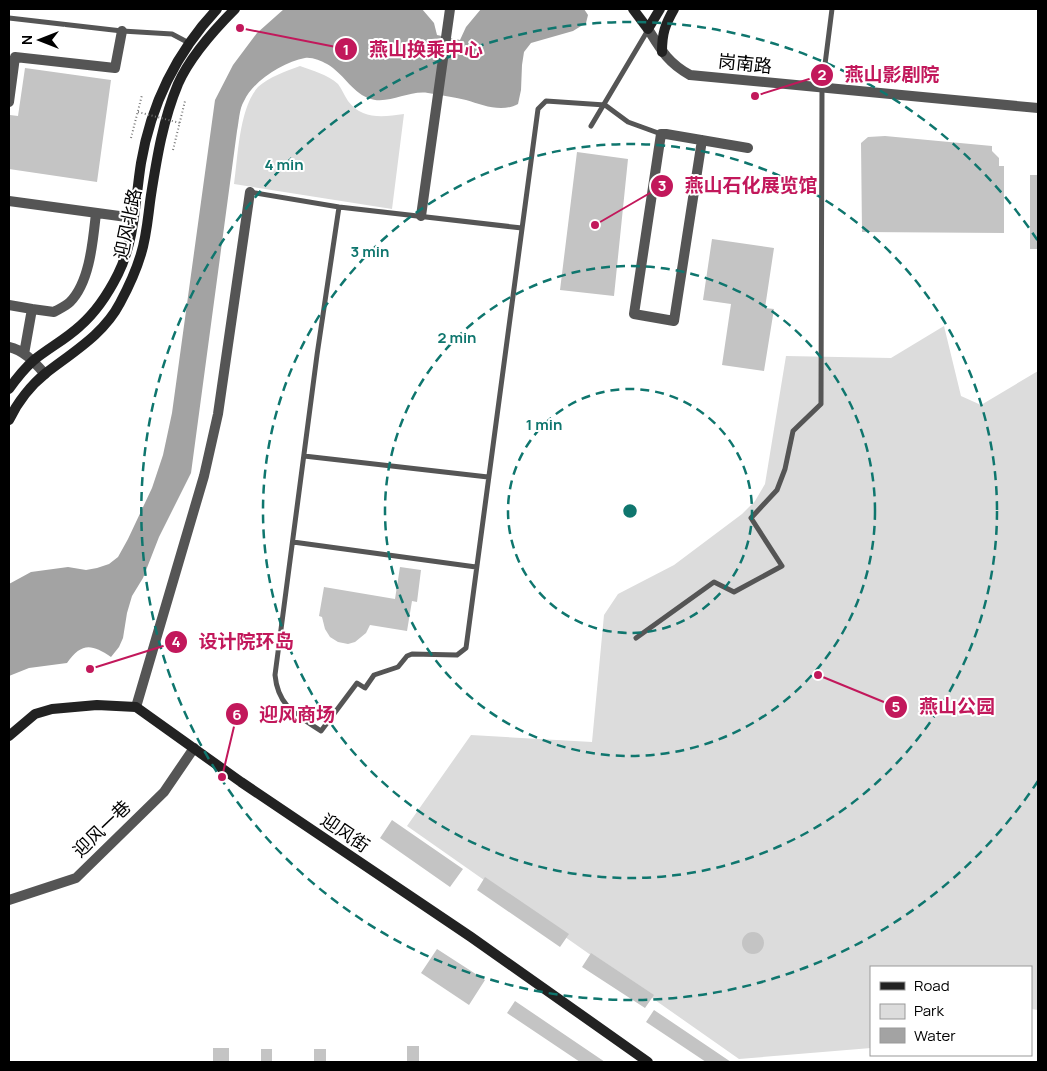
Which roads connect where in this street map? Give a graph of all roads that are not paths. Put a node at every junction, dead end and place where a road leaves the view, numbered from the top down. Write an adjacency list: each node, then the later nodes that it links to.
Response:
1 (217, 9): 12 (street, 迎风北路)
2 (234, 9): 13 (street, 迎风北路)
3 (450, 9): 27 (street)
4 (633, 9): 10 (street)
5 (638, 9): 10 (street)
6 (660, 9): 10 (street)
7 (674, 9): 14 (street)
8 (832, 9): 15 (lane)
9 (9, 18): 11 (lane)
10 (648, 29): 14 (street, 岗南路); 17 (lane)
11 (122, 31): 12 (lane); 16 (street)
12 (189, 43): 13 (lane); 28 (street, 迎风北路)
13 (201, 48): 35 (street, 迎风北路)
14 (662, 52): 15 (street, 岗南路)
15 (822, 88): 18 (street, 岗南路); 42 (lane)
16 (9, 102)
17 (605, 105): 19 (lane); 20 (lane); 29 (lane)
18 (1038, 108)
19 (591, 126)
20 (661, 134): 21 (street); 21 (street)
21 (702, 140): 22 (street)
22 (748, 148)
23 (250, 192): 25 (lane); 43 (street)
24 (9, 201): 26 (street)
25 (339, 207): 27 (lane); 38 (lane)
26 (96, 213): 28 (street); 31 (street)
27 (421, 216): 29 (lane)
28 (134, 218): 34 (street, 迎风北路)
29 (522, 228): 39 (lane)
30 (9, 305): 31 (street)
31 (32, 309): 33 (street)
32 (9, 348): 33 (street)
33 (24, 354): 34 (street)
34 (34, 360): 35 (street); 36 (street, 迎风北路)
35 (45, 374): 37 (street, 迎风北路)
36 (9, 388)
37 (9, 420)
38 (304, 456): 39 (lane); 40 (lane)
39 (488, 477): 41 (lane)
40 (293, 542): 41 (lane); 41 (lane)
41 (476, 567)
42 (636, 638)
43 (136, 707): 44 (street); 45 (street, 迎风街)
44 (9, 736)
45 (194, 748): 46 (street, 迎风一巷); 47 (street, 迎风街)
46 (9, 900)
47 (648, 1062)

